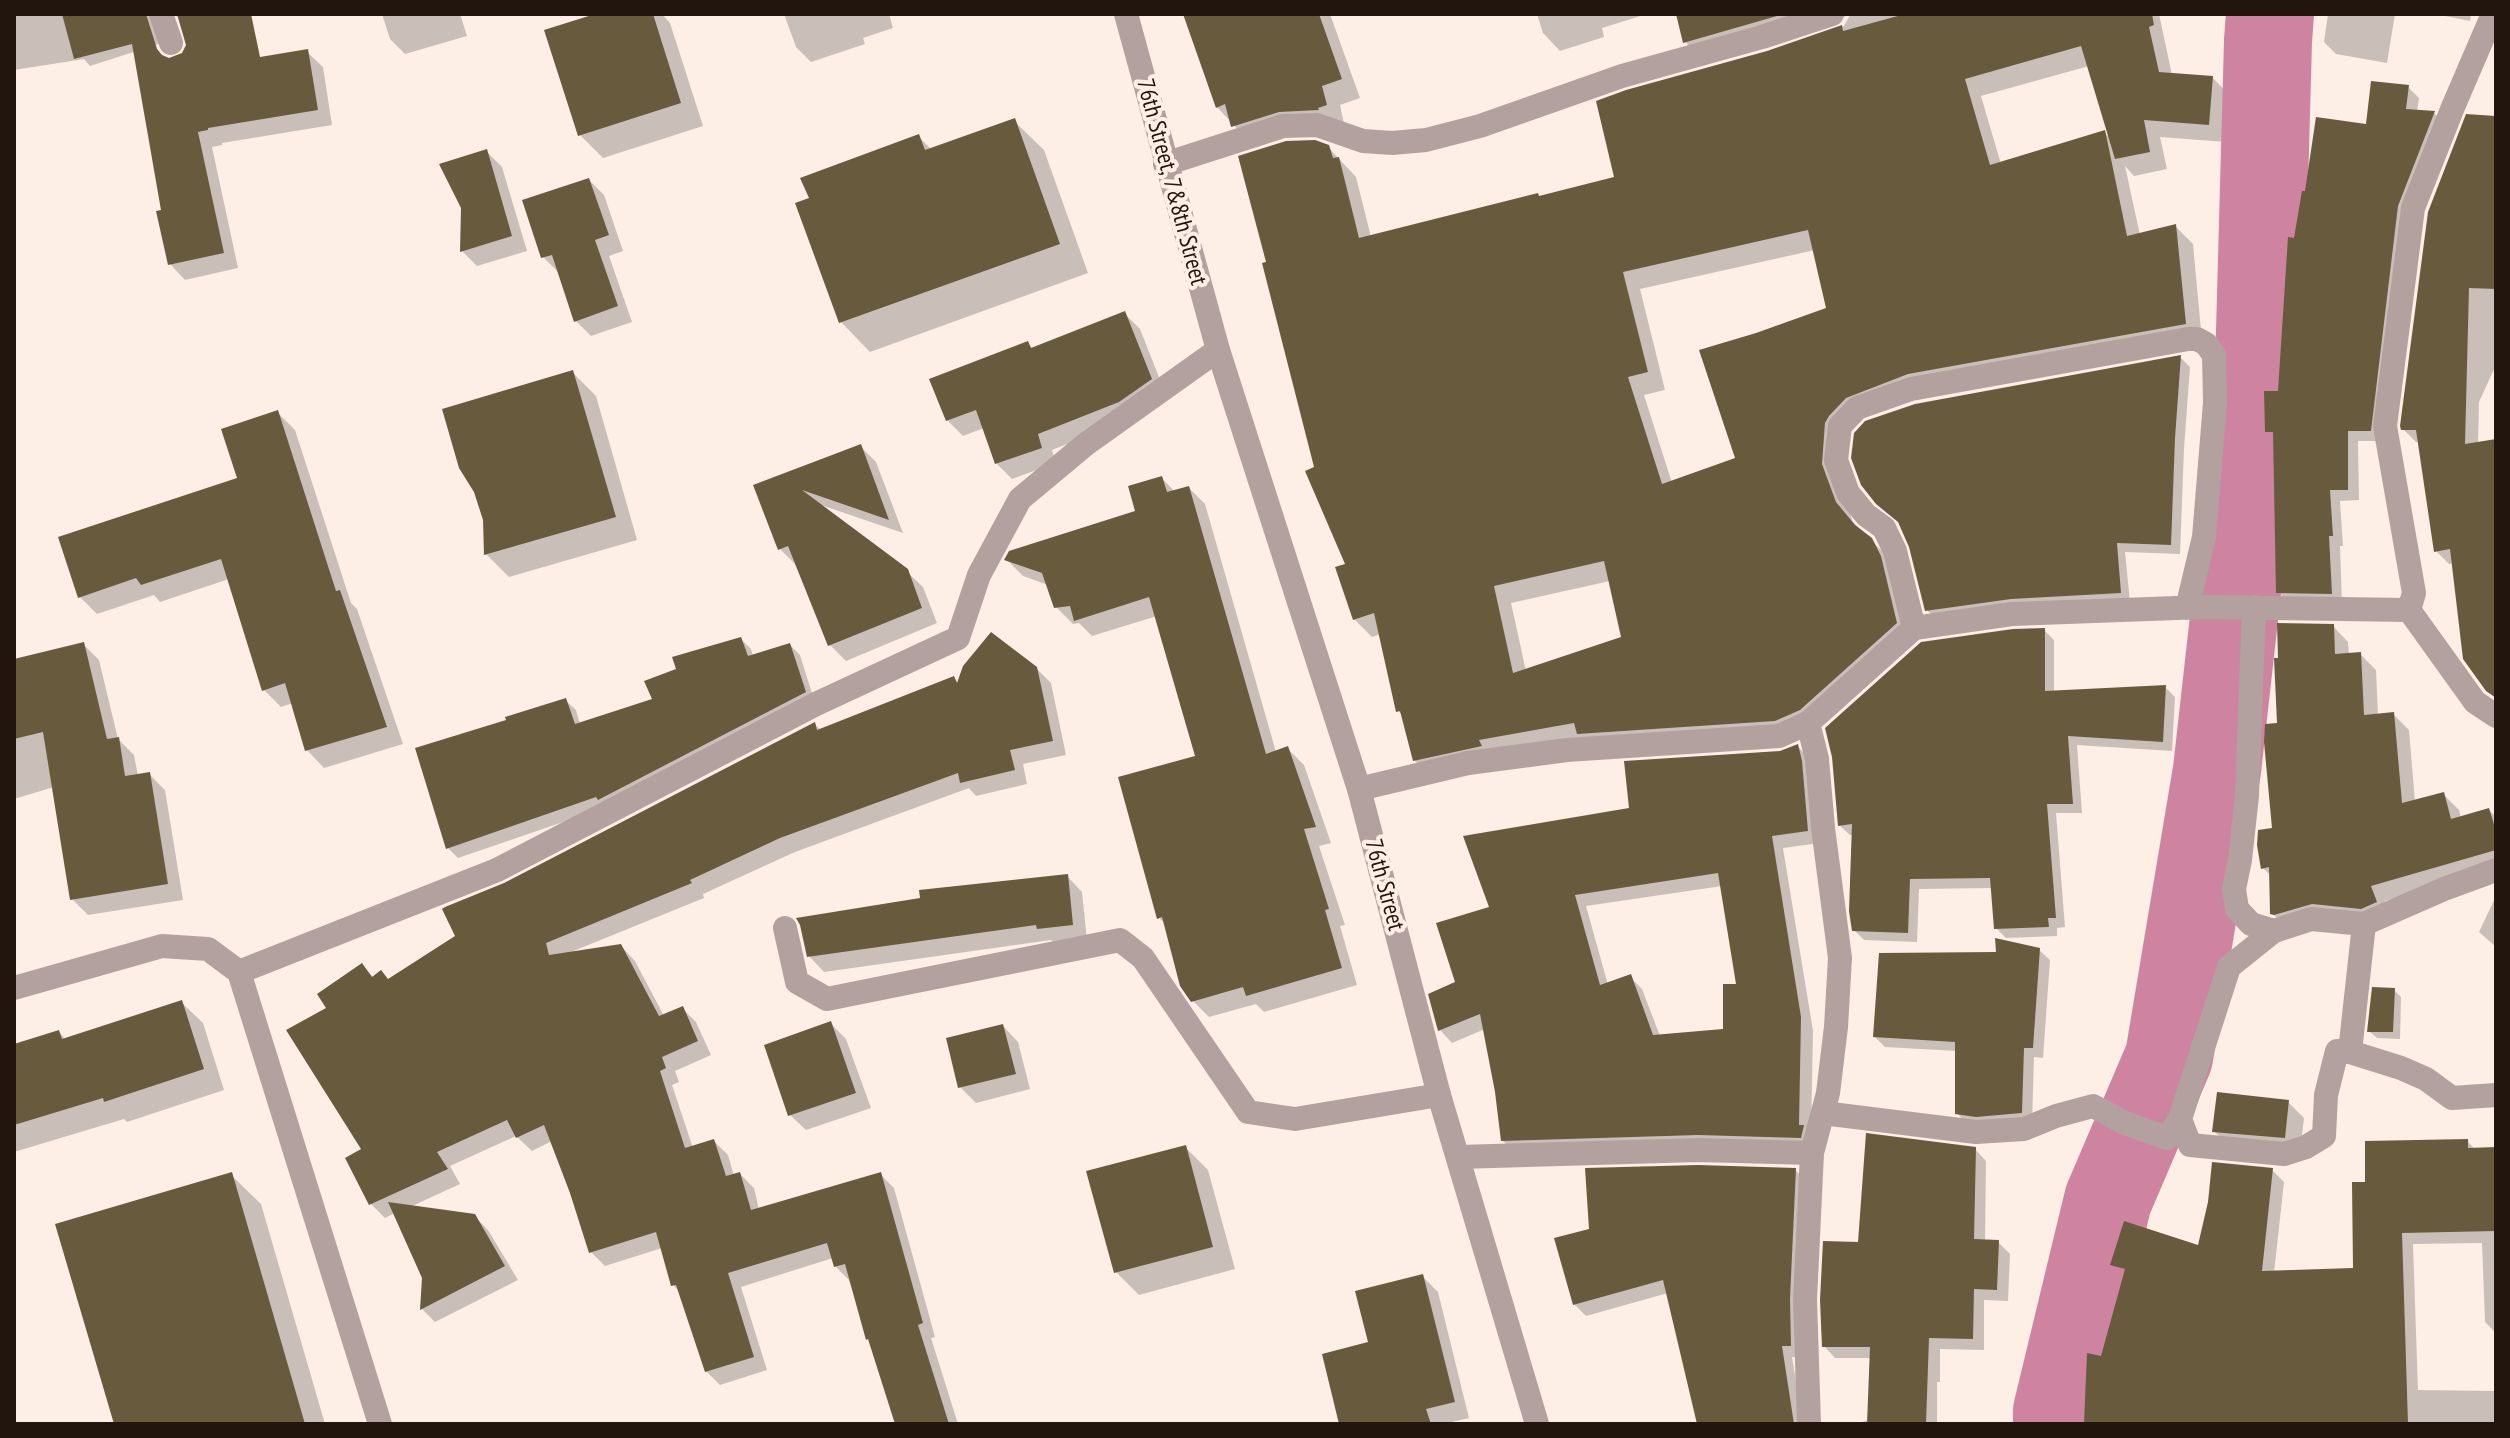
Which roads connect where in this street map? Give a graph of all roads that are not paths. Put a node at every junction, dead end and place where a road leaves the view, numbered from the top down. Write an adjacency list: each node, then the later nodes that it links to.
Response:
1 (161, 14): 5 (street)
2 (1126, 14): 6 (street, 76th Street, 7&8th Street)
3 (1832, 14): 6 (street)
4 (2493, 14): 10 (street)
5 (171, 43)
6 (1165, 164): 7 (street, 76th Street, 7&8th Street)
7 (1218, 350): 14 (street, 76th Street); 19 (street)
8 (2196, 607): 9 (street); 11 (street); 11 (street)
9 (2246, 607): 10 (street); 18 (street)
10 (2409, 610): 12 (street)
11 (1914, 628): 13 (street)
12 (2496, 716)
13 (1808, 723): 14 (street); 24 (street)
14 (1359, 789): 22 (street, 76th Street)
15 (2496, 870): 16 (street)
16 (2364, 924): 18 (street); 21 (street)
17 (785, 928): 22 (street)
18 (2274, 931): 25 (street)
19 (239, 972): 20 (street); 28 (street)
20 (14, 988)
21 (2350, 1052): 23 (street); 25 (street)
22 (1439, 1095): 27 (street, 76th Street)
23 (2496, 1095)
24 (1823, 1113): 25 (street); 26 (street)
25 (2180, 1119)
26 (1812, 1153): 27 (street); 30 (street)
27 (1458, 1157): 29 (street, 76th Street)
28 (380, 1424)
29 (1537, 1424)
30 (1809, 1424)

